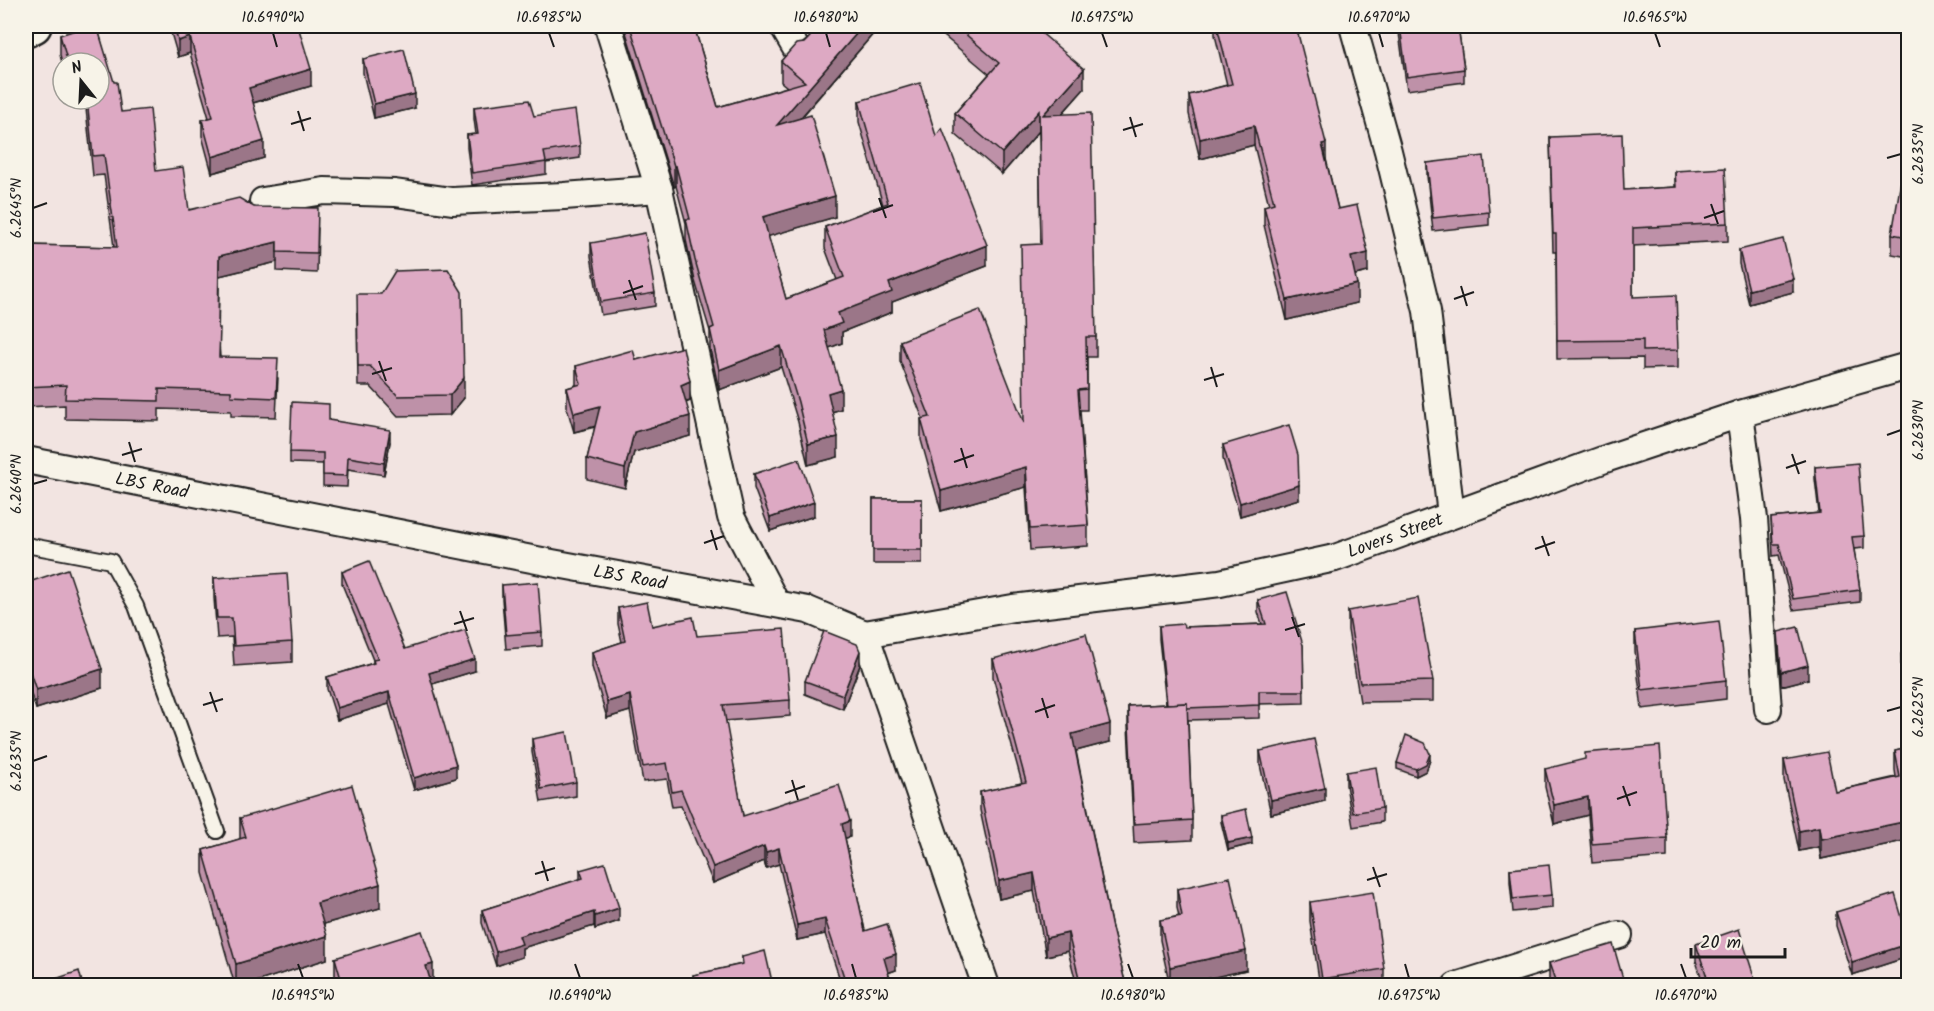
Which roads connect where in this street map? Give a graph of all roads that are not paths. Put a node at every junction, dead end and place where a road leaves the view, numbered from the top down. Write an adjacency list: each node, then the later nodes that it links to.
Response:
1 (34, 26): 5 (highway)
2 (608, 26): 7 (street)
3 (783, 26): 6 (street)
4 (1353, 26): 12 (street)
5 (26, 30)
6 (797, 50)
7 (659, 189): 8 (street); 14 (street)
8 (263, 201)
9 (1908, 366): 10 (street, Lovers Street)
10 (1740, 414): 12 (street, Lovers Street); 16 (street)
11 (26, 460): 14 (street, LBS Road)
12 (1451, 515): 15 (street, Lovers Street)
13 (26, 545): 17 (lane)
14 (777, 603): 15 (street, LBS Road)
15 (865, 634): 19 (street)
16 (1768, 709)
17 (217, 831)
18 (1619, 935): 20 (street)
19 (986, 986)
20 (1456, 986)

